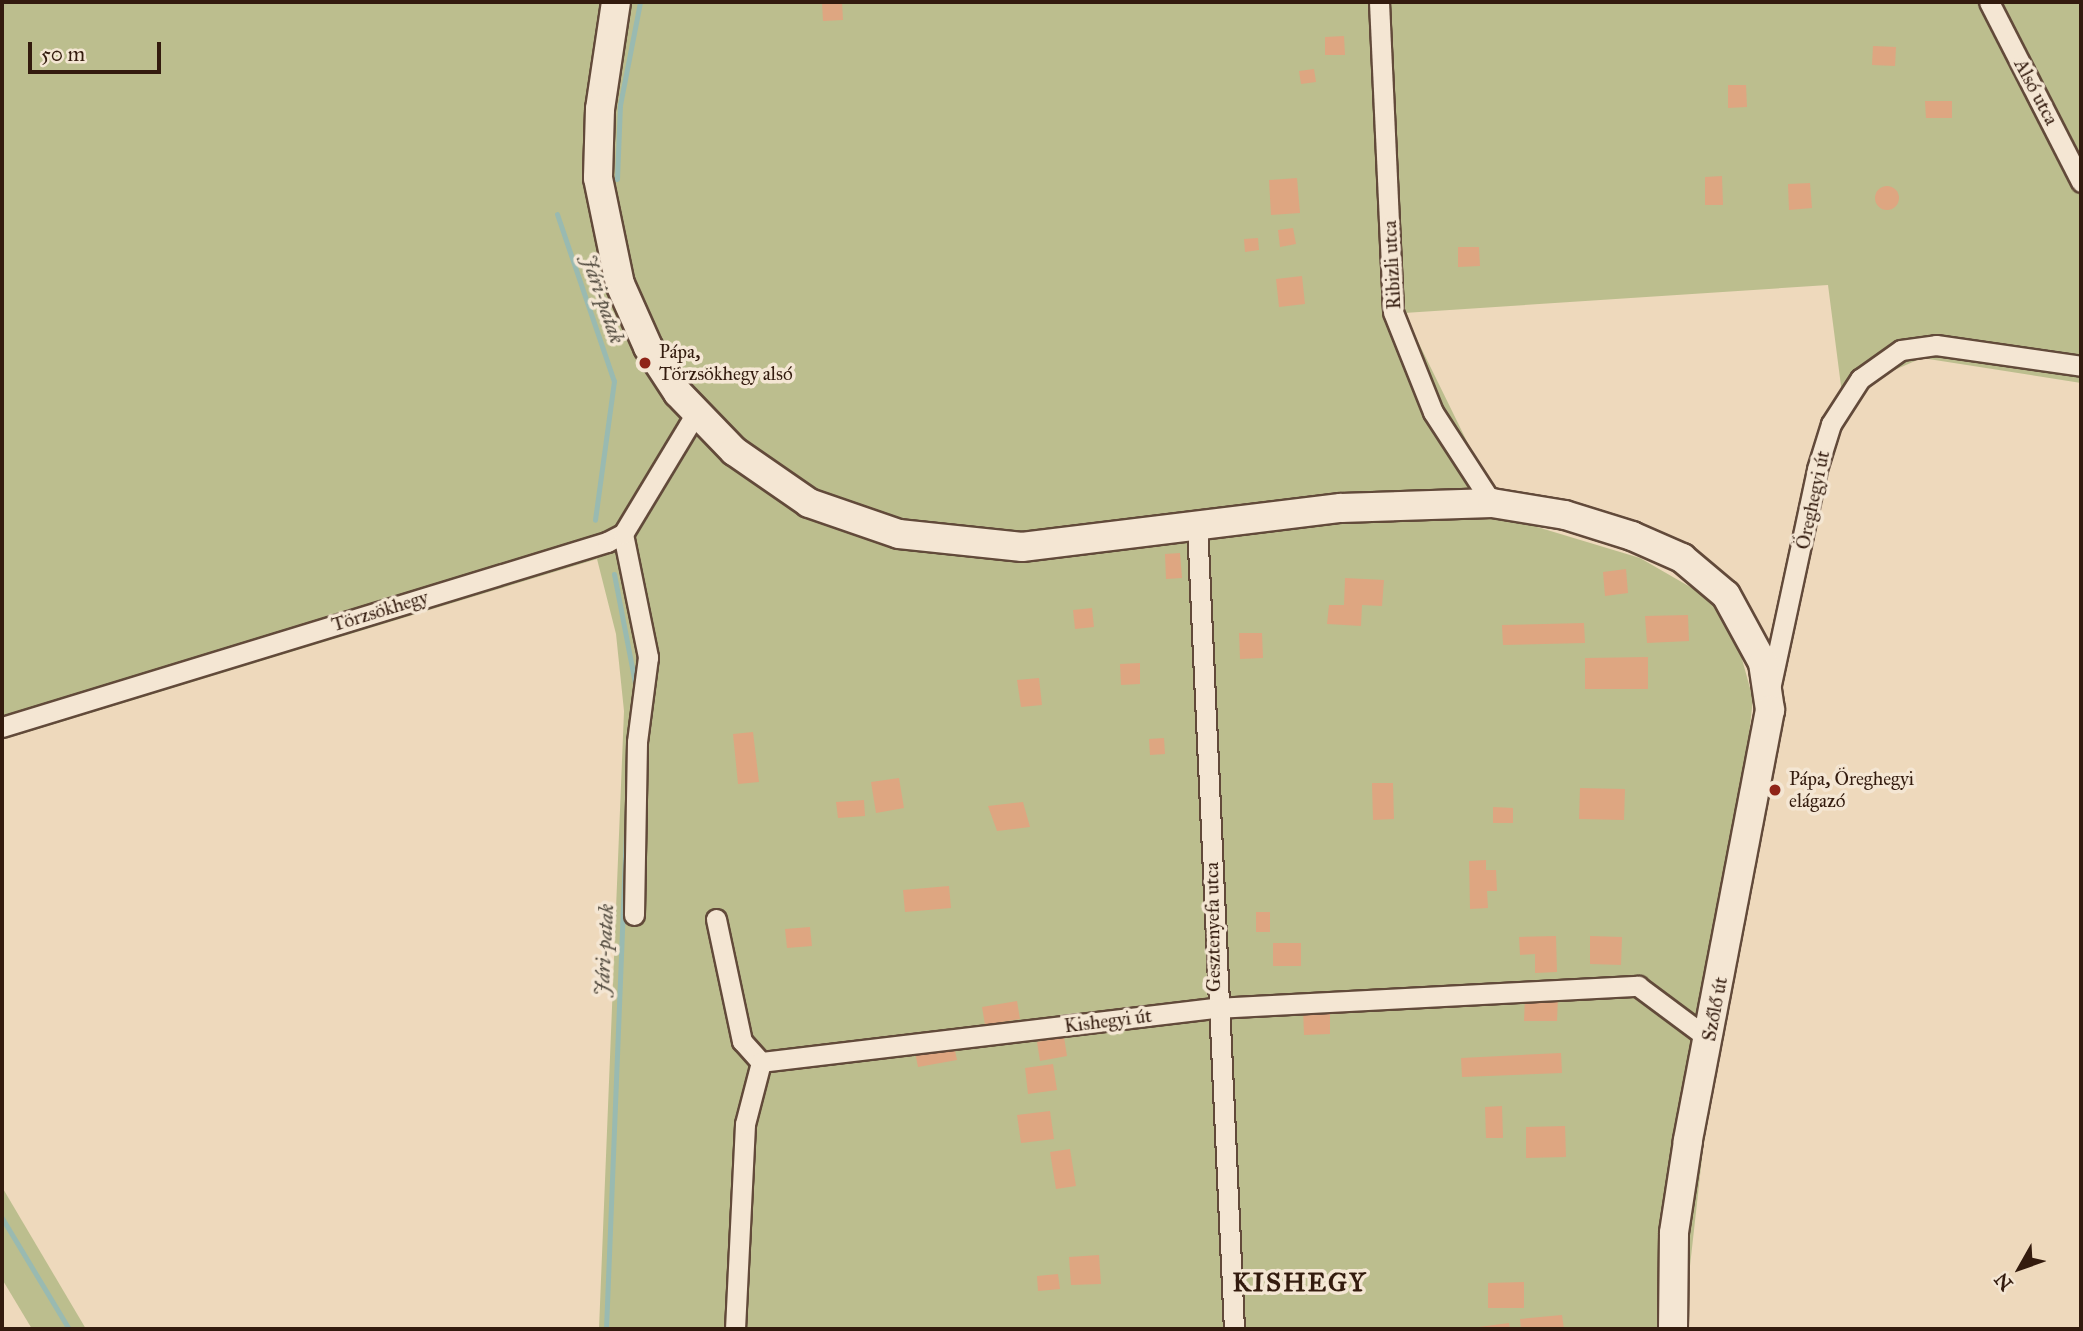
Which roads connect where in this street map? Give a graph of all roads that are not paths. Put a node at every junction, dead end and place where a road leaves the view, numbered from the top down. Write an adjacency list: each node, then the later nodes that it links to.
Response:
1 (616, 2): 6 (main road)
2 (1379, 2): 7 (street, Ribizli utca)
3 (1989, 2): 4 (street, Alsó utca)
4 (2081, 182)
5 (2078, 361): 10 (street, Öreghegyi út)
6 (695, 413): 8 (main road); 9 (street)
7 (1492, 503): 8 (main road); 10 (main road)
8 (1197, 524): 14 (street, Gesztenyefa utca)
9 (623, 534): 11 (street, Törzsökhegy); 12 (street)
10 (1769, 691): 15 (main road, Szőlő út)
11 (2, 727)
12 (634, 915)
13 (716, 919): 16 (street)
14 (1215, 1009): 15 (street, Kishegyi út); 16 (street, Kishegyi út); 18 (street, Gesztenyefa utca)
15 (1709, 1039): 19 (main road, Szőlő út)
16 (761, 1062): 17 (street)
17 (735, 1329)
18 (1234, 1329)
19 (1673, 1329)

